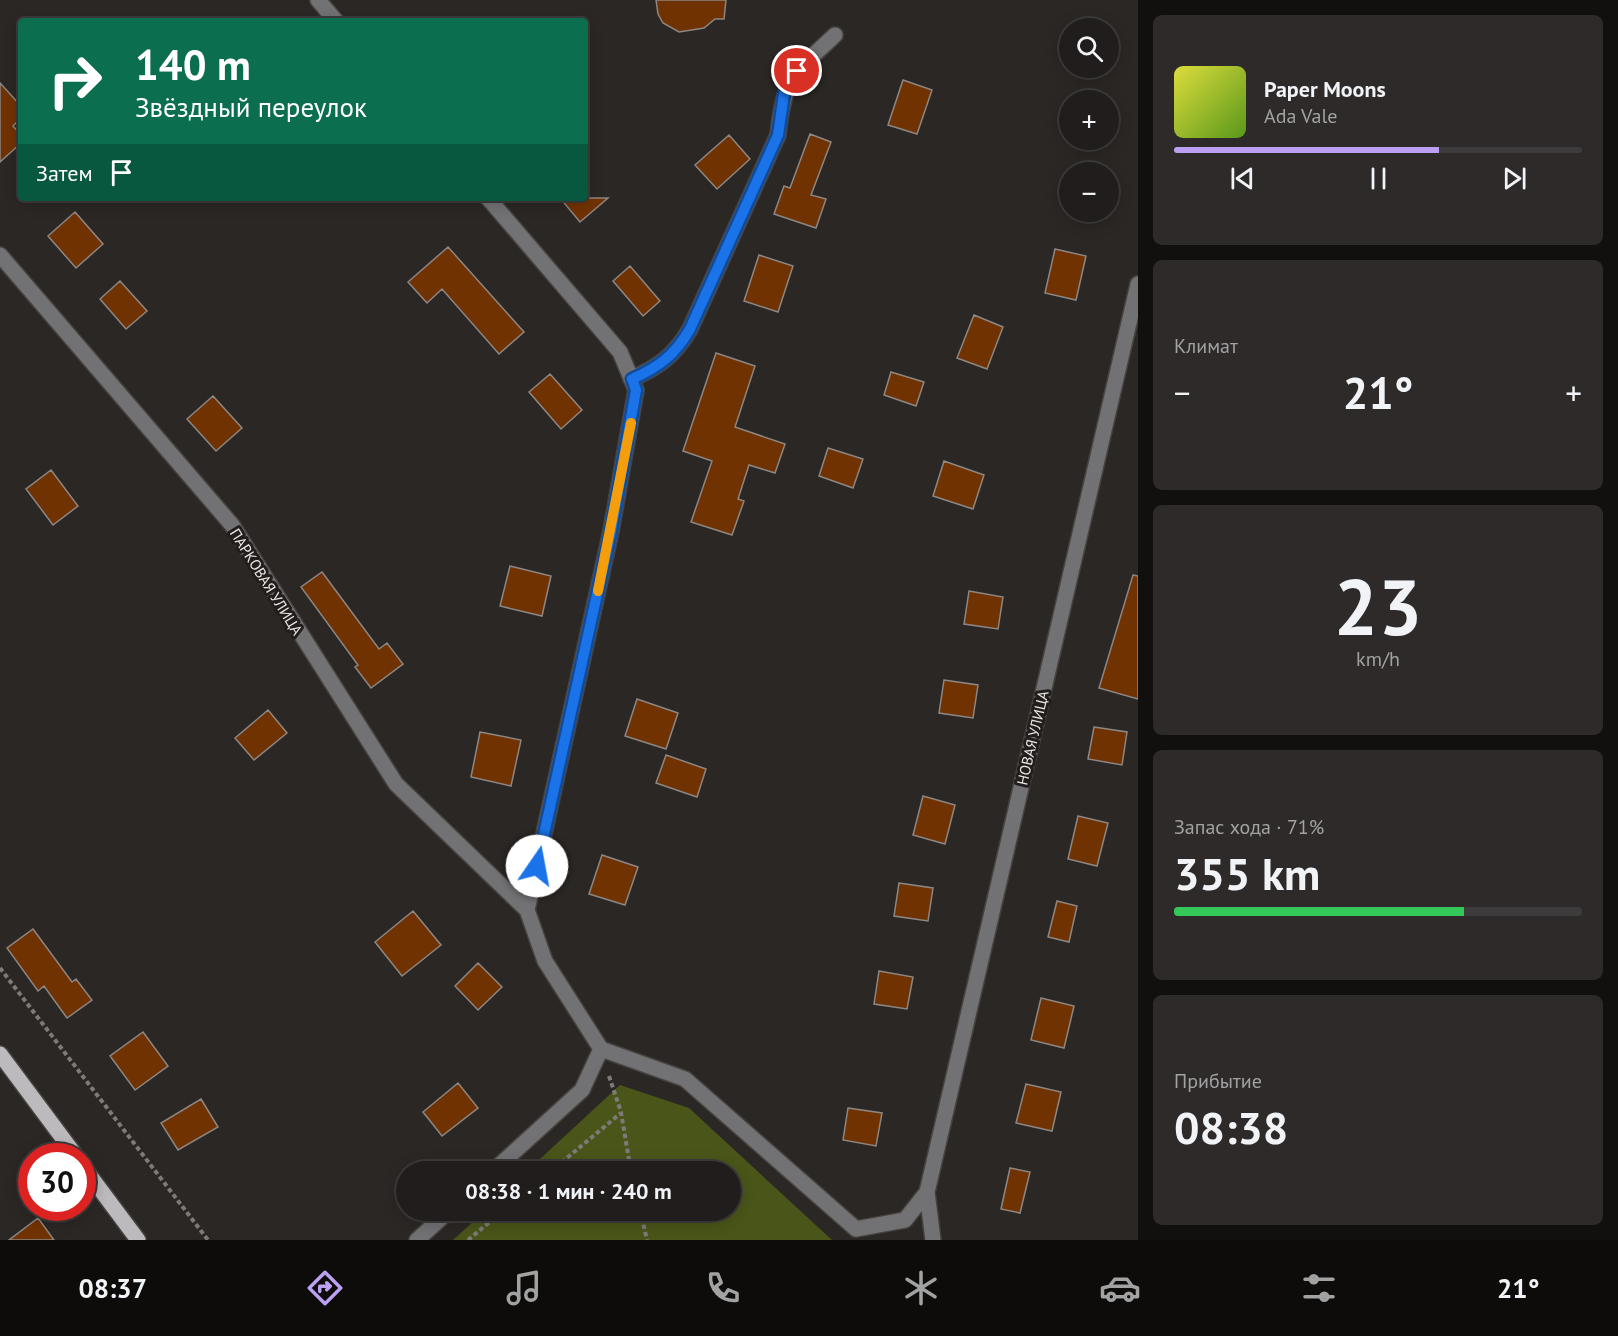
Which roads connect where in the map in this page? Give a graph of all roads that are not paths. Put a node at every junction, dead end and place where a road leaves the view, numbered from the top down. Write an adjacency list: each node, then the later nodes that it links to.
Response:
1 (318, 0): 2 (street)
2 (333, 18)
3 (835, 36): 7 (street)
4 (491, 201): 7 (street)
5 (0, 255): 8 (street, ПАРКОВАЯ УЛИЦА)
6 (1138, 284): 14 (street, НОВАЯ УЛИЦА)
7 (632, 379): 8 (street)
8 (527, 910): 9 (street, ПАРКОВАЯ УЛИЦА)
9 (601, 1049): 12 (street); 14 (street)
10 (0, 1054): 11 (main road)
11 (66, 1143)
12 (504, 1161)
13 (96, 1184): 16 (main road)
14 (927, 1192): 18 (street)
15 (438, 1221): 17 (street)
16 (138, 1240)
17 (417, 1240)
18 (933, 1240)

